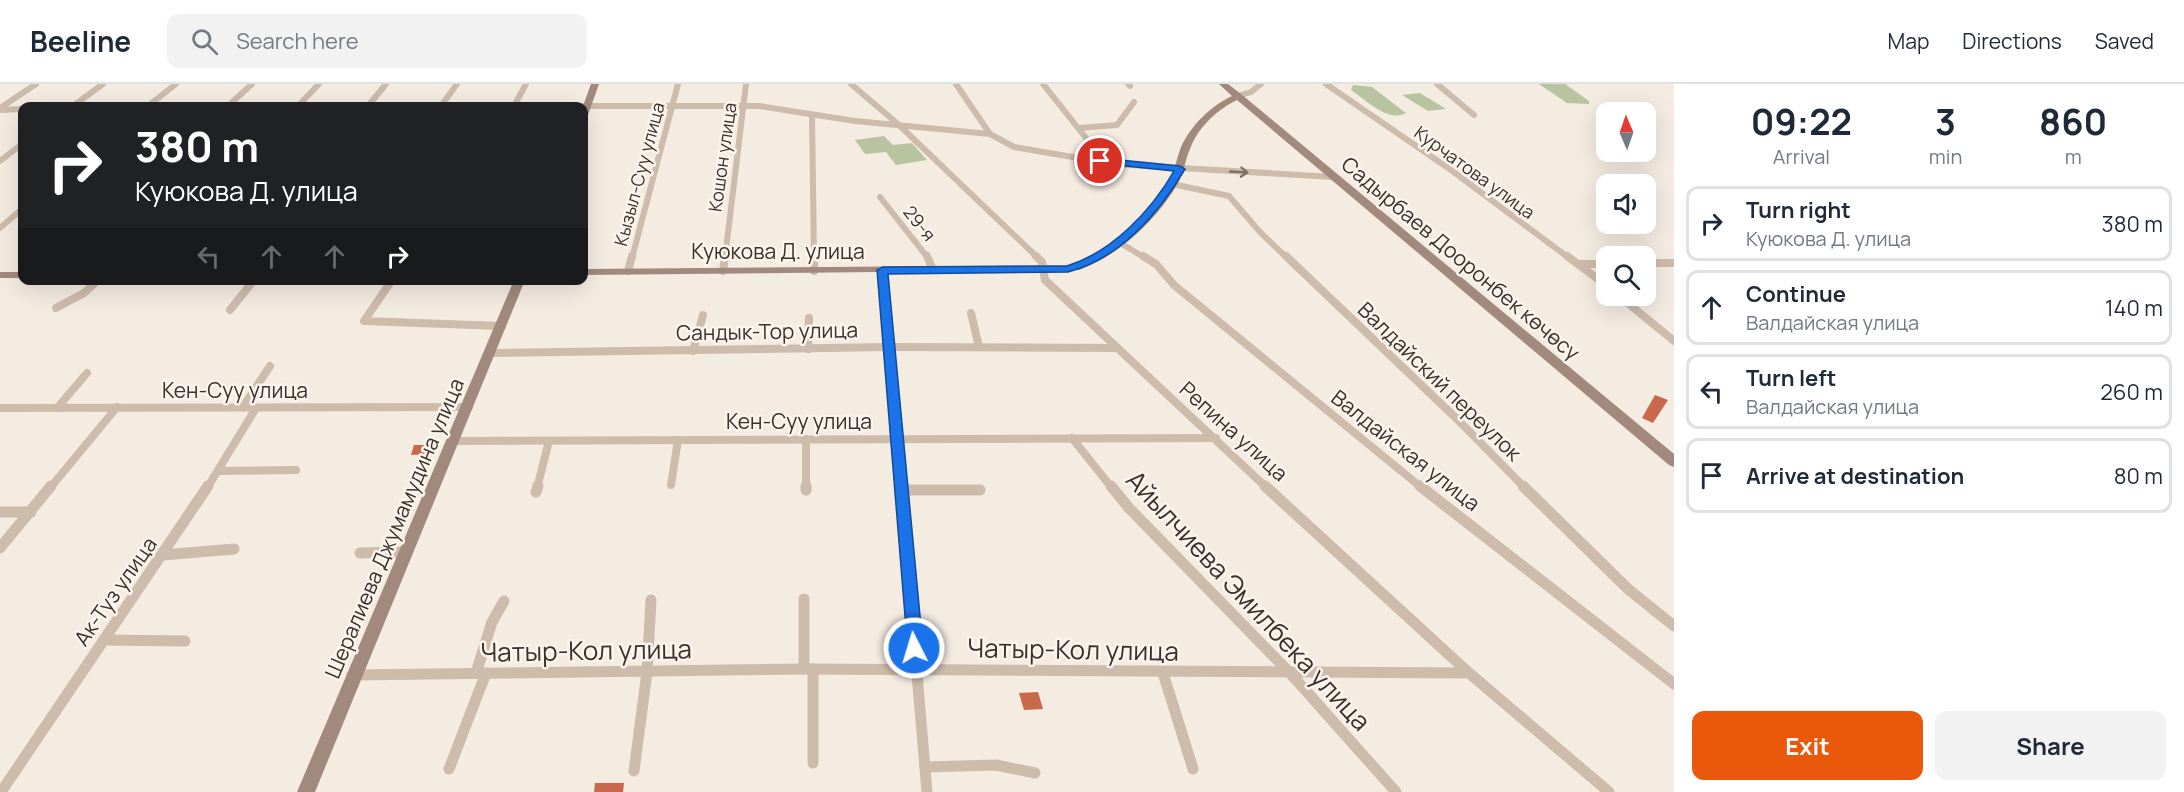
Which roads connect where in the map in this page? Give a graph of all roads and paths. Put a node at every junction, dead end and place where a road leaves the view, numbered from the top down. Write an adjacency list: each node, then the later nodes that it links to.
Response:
1 (36, 84): 31 (street)
2 (104, 84): 20 (street)
3 (176, 84): 21 (street)
4 (252, 84): 22 (street)
5 (319, 84): 23 (street)
6 (386, 84): 24 (street)
7 (457, 84): 25 (street)
8 (526, 84): 26 (street)
9 (595, 84): 28 (street)
10 (678, 84): 29 (street, Кызыл-Суу улица)
11 (746, 84): 30 (street, Кошон улица)
12 (851, 84): 36 (street, Репина улица)
13 (956, 84): 38 (street)
14 (1043, 84): 37 (street)
15 (1223, 84): 19 (street, Садырбаев Дооронбек көчөсү)
16 (1261, 84): 19 (street)
17 (1326, 84): 51 (street, Курчатова улица)
18 (1437, 84): 34 (street)
19 (1238, 96): 42 (street); 43 (street, Садырбаев Дооронбек көчөсү)
20 (79, 102)
21 (153, 102)
22 (232, 102)
23 (301, 102)
24 (371, 102)
25 (444, 102)
26 (516, 102)
27 (1134, 102): 37 (street)
28 (588, 103)
29 (674, 106): 30 (street); 33 (street); 59 (street, Кызыл-Суу улица)
30 (742, 106): 35 (street); 56 (street, Кошон улица)
31 (0, 109): 32 (street)
32 (18, 109)
33 (588, 111)
34 (1474, 114)
35 (812, 115): 36 (street); 57 (street)
36 (899, 125): 38 (street); 53 (street, Репина улица)
37 (1080, 128): 40 (street)
38 (990, 134): 40 (street)
39 (18, 147): 41 (street)
40 (1086, 158): 42 (street)
41 (0, 160)
42 (1180, 169): 43 (street, one-way to 43); 44 (street)
43 (1333, 177): 96 (street, Садырбаев Дооронбек көчөсү)
44 (1172, 184): 48 (street); 114 (street, Валдайский переулок)
45 (880, 197): 55 (street, 29-я)
46 (18, 212): 47 (street)
47 (0, 228)
48 (1119, 242): 53 (street); 125 (street, Валдайская улица)
49 (1656, 263): 50 (street)
50 (1674, 263)
51 (1580, 264): 52 (street); 62 (street, Курчатова улица)
52 (1596, 264)
53 (1044, 269): 55 (street, Куюкова Д. улица); 77 (street, Репина улица)
54 (883, 270): 55 (street, Куюкова Д. улица); 57 (street, Куюкова Д. улица); 75 (street)
55 (933, 270)
56 (723, 271): 57 (street, Куюкова Д. улица); 59 (street, Куюкова Д. улица)
57 (814, 271)
58 (588, 272): 59 (street, Куюкова Д. улица)
59 (627, 272)
60 (0, 275): 61 (street)
61 (18, 275)
62 (1596, 277)
63 (93, 285): 68 (street)
64 (251, 285): 69 (street)
65 (389, 285): 73 (street)
66 (518, 285): 73 (street, Шералиева Джумамудина улица)
67 (1631, 306): 74 (street)
68 (56, 308)
69 (230, 310)
70 (971, 314): 76 (street)
71 (703, 315): 79 (street)
72 (809, 318): 78 (street)
73 (502, 326): 80 (street, Шералиева Джумамудина улица)
74 (1674, 341)
75 (889, 347): 76 (street, Сандык-Тор улица); 78 (street, Сандык-Тор улица); 92 (street)
76 (979, 348): 77 (street, Сандык-Тор улица)
77 (1116, 348): 90 (street, Репина улица)
78 (808, 349): 79 (street, Сандык-Тор улица)
79 (693, 351): 80 (street, Сандык-Тор улица)
80 (491, 353): 85 (street, Шералиева Джумамудина улица)
81 (270, 366): 84 (street)
82 (87, 373): 87 (street)
83 (117, 407): 84 (street, Кен-Суу улица); 87 (street, Кен-Суу улица); 105 (street)
84 (243, 407): 88 (street, Кен-Суу улица)
85 (470, 407): 88 (street, Кен-Суу улица); 94 (street, Шералиева Джумамудина улица)
86 (0, 408): 87 (street, Кен-Суу улица)
87 (57, 408)
88 (256, 408): 98 (street, Ак-Туз улица)
89 (1072, 438): 90 (street, Кен-Суу улица); 92 (street, Кен-Суу улица); 122 (street, Айылчиева Эмилбека улица)
90 (1216, 438): 123 (street, Репина улица)
91 (806, 439): 92 (street, Кен-Суу улица); 93 (street, Кен-Суу улица); 100 (street)
92 (897, 439): 101 (street)
93 (678, 440): 95 (street, Кен-Суу улица); 99 (street)
94 (455, 441): 95 (street, Кен-Суу улица); 108 (street, Шералиева Джумамудина улица)
95 (549, 441): 103 (street)
96 (1674, 462)
97 (296, 470): 98 (street)
98 (218, 471): 110 (street, Ак-Туз улица)
99 (671, 485)
100 (806, 490)
101 (902, 490): 102 (street); 118 (street)
102 (980, 490)
103 (536, 492)
104 (0, 512): 105 (street)
105 (30, 512): 106 (street)
106 (0, 548)
107 (234, 549): 110 (street)
108 (406, 552): 109 (street); 124 (street, Шералиева Джумамудина улица)
109 (360, 553)
110 (163, 555): 115 (street, Ак-Туз улица)
111 (804, 599): 117 (street)
112 (651, 600): 119 (street)
113 (504, 601): 120 (street)
114 (1674, 626)
115 (104, 640): 116 (street); 132 (street, Ак-Туз улица)
116 (185, 641)
117 (809, 669): 118 (street, Чатыр-Кол улица); 119 (street, Чатыр-Кол улица); 126 (street)
118 (916, 670): 121 (street, Чатыр-Кол улица); 127 (street)
119 (646, 672): 120 (street, Чатыр-Кол улица); 130 (street)
120 (481, 673): 124 (street, Чатыр-Кол улица); 128 (street)
121 (1163, 673): 122 (street, Чатыр-Кол улица); 129 (street)
122 (1290, 673): 123 (street, Чатыр-Кол улица); 135 (street, Айылчиева Эмилбека улица)
123 (1469, 673): 136 (street, Репина улица)
124 (352, 675): 133 (street, Шералиева Джумамудина улица)
125 (1674, 684)
126 (813, 763)
127 (925, 766): 131 (street); 134 (street)
128 (448, 769)
129 (1193, 769)
130 (634, 771)
131 (1035, 773)
132 (2, 792)
133 (306, 792)
134 (927, 792)
135 (1396, 792)
136 (1609, 792)

